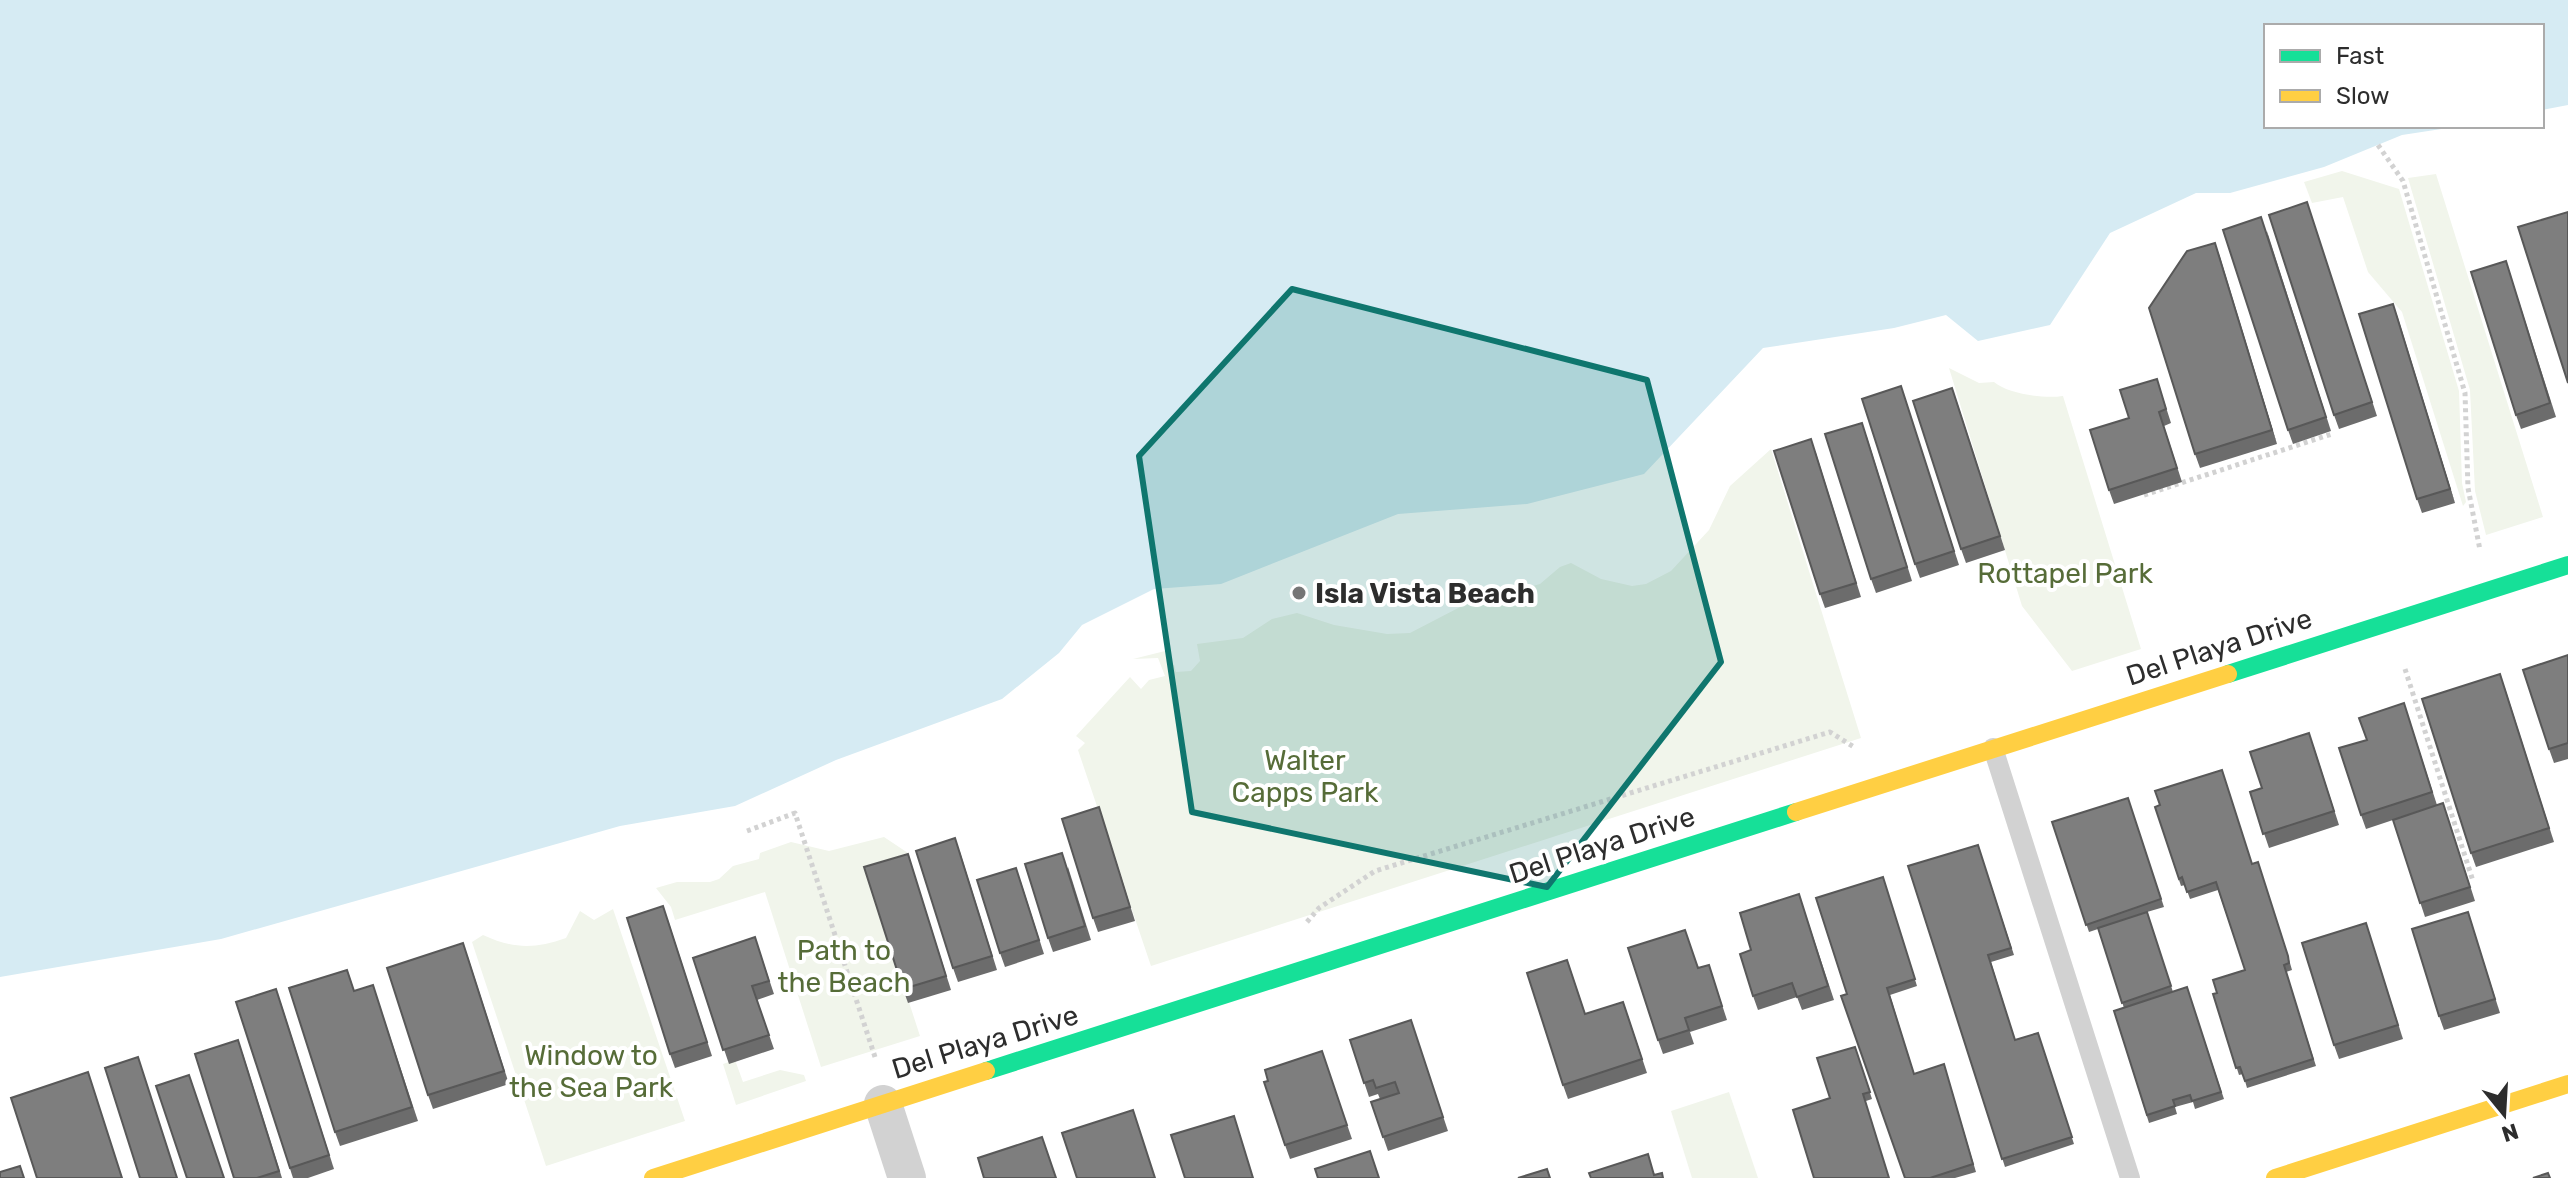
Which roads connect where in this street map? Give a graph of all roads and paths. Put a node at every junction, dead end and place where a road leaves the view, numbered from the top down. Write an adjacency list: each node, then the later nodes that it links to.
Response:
1 (2378, 145): 4 (path)
2 (2332, 434): 3 (path)
3 (2144, 495)
4 (2481, 551)
5 (2568, 565): 7 (street, Del Playa Drive)
6 (2405, 669): 10 (path)
7 (1993, 748): 14 (street, Del Playa Drive); 17 (lane)
8 (1858, 750): 11 (path)
9 (747, 831): 12 (path)
10 (2473, 881)
11 (1303, 927)
12 (876, 1063)
13 (2568, 1084): 18 (street)
14 (883, 1104): 15 (street, Del Playa Drive); 16 (street)
15 (653, 1178)
16 (907, 1178)
17 (2130, 1178)
18 (2275, 1178)

